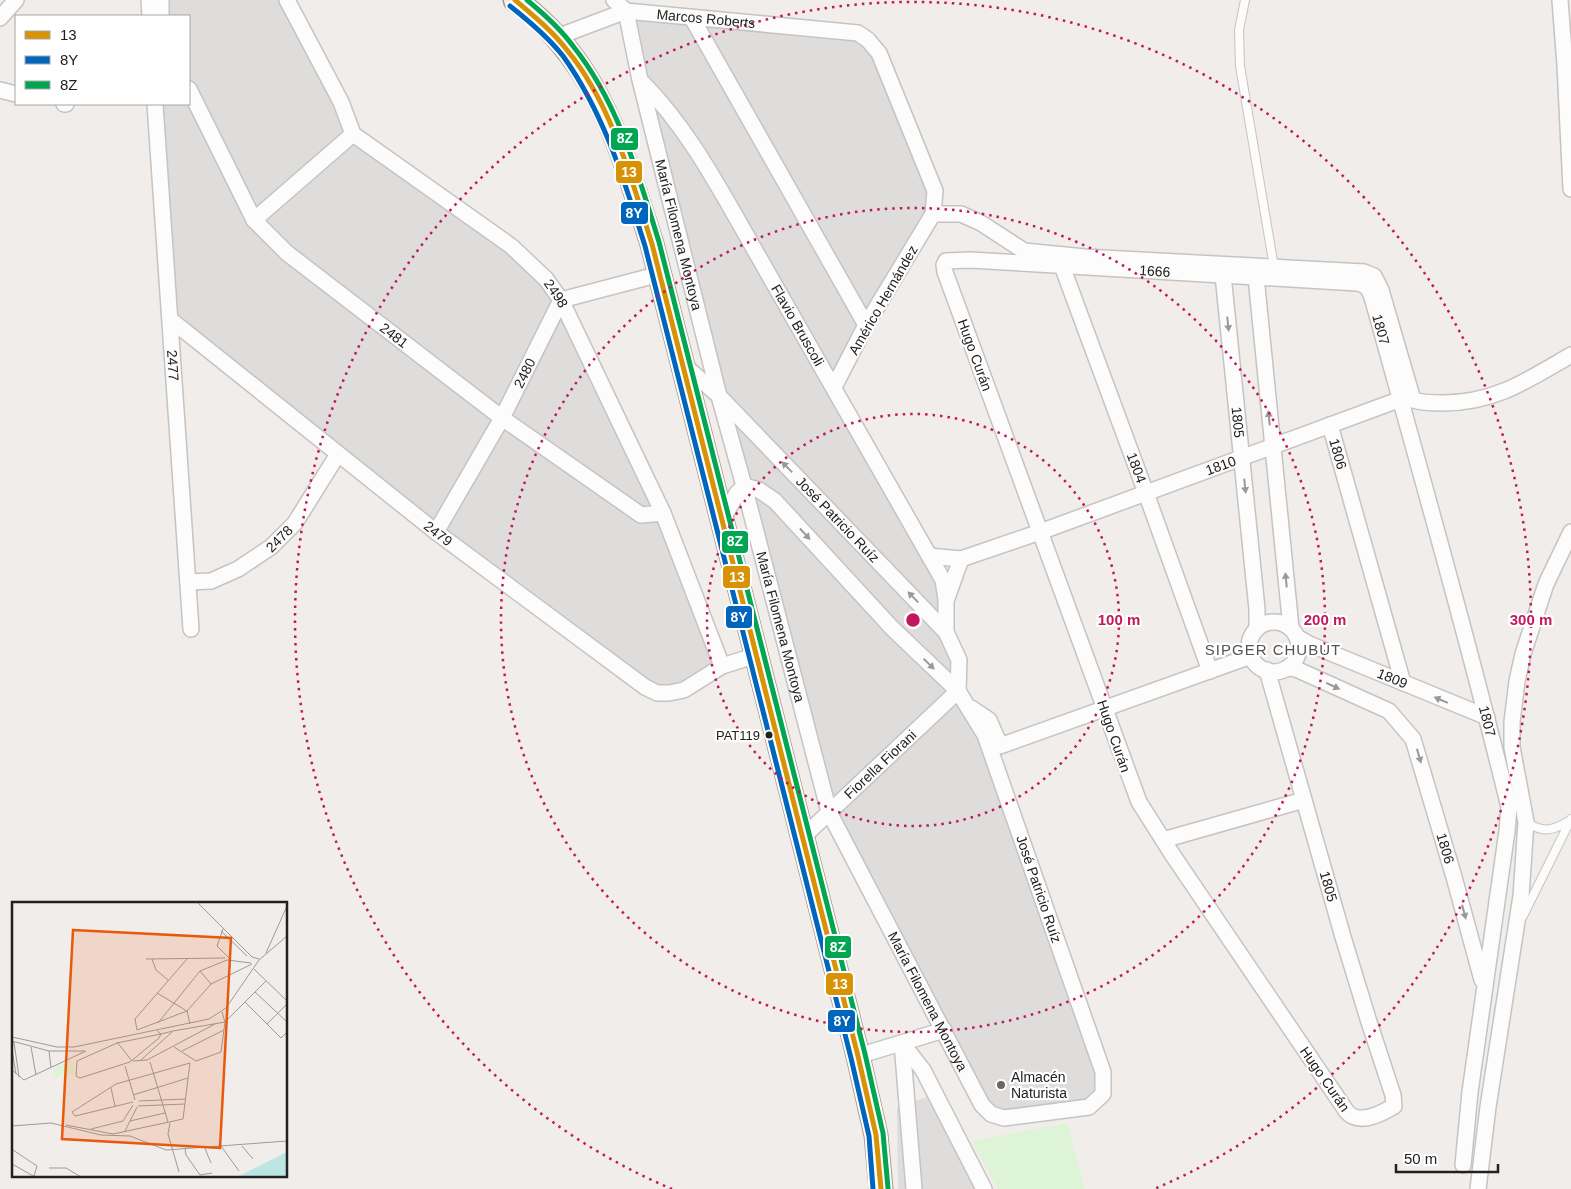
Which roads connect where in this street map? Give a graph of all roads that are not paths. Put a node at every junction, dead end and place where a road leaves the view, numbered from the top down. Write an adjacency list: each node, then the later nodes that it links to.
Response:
1 (16, 0): 8 (street)
2 (286, 0): 17 (street)
3 (516, 0): 10 (main road)
4 (614, 0): 7 (street)
5 (1245, 0): 23 (lane)
6 (1560, 0): 16 (street)
7 (626, 12): 9 (street, Marcos Roberts); 10 (street, Marcos Roberts); 11 (street, María Filomena Montoya)
8 (0, 18)
9 (692, 18): 19 (street, Marcos Roberts); 30 (street)
10 (557, 37): 24 (main road)
11 (640, 80): 33 (street, Flavio Bruscoli); 34 (street, María Filomena Montoya)
12 (0, 90): 14 (street)
13 (190, 91): 20 (street, 2481)
14 (15, 94)
15 (155, 105): 29 (street, 2477)
16 (1570, 120): 18 (street)
17 (353, 134): 20 (street); 28 (street, 2498)
18 (1571, 189)
19 (933, 214): 23 (street); 30 (street, Américo Hernández)
20 (254, 220): 36 (street, 2481)
21 (944, 265): 22 (street, 1666); 46 (street, Hugo Curán)
22 (1062, 266): 25 (street, 1666); 42 (street, 1804)
23 (1274, 267): 35 (street)
24 (660, 274): 28 (street); 32 (main road)
25 (1223, 275): 26 (street, 1666); 40 (street, 1805, one-way to 40)
26 (1256, 277): 27 (street, 1666); 38 (street, one-way to 26)
27 (1367, 287): 35 (street, 1807)
28 (560, 300): 36 (street, 2480); 43 (street, 2498)
29 (171, 320): 39 (street, 2479); 50 (street, 2477)
30 (866, 325): 33 (street, Américo Hernández)
31 (1571, 355): 35 (street, 1810)
32 (684, 365): 34 (street, José Patricio Ruíz); 44 (main road)
33 (834, 387): 48 (street, Flavio Bruscoli)
34 (719, 396): 41 (street, María Filomena Montoya); 54 (street, José Patricio Ruíz, one-way to 34)
35 (1407, 400): 37 (street, 1810); 66 (street, 1807)
36 (502, 418): 43 (street, 2481); 45 (street, 2480)
37 (1330, 425): 38 (street, 1810); 62 (street, 1806)
38 (1272, 447): 40 (street, 1810); 55 (street, one-way to 38)
39 (338, 454): 45 (street, 2479); 50 (street, 2478)
40 (1242, 458): 42 (street, 1810); 52 (street, 1805, one-way to 52)
41 (744, 486): 44 (street); 63 (street, José Patricio Ruíz, one-way to 63); 70 (street, María Filomena Montoya)
42 (1146, 493): 46 (street, 1810); 61 (street, 1804)
43 (663, 513): 58 (street, 2498)
44 (723, 519): 56 (main road)
45 (436, 532): 58 (street, 2479)
46 (1040, 532): 49 (street, 1810); 65 (street, Hugo Curán)
47 (1571, 532): 72 (street)
48 (929, 556): 49 (street); 51 (street, Flavio Bruscoli)
49 (961, 559): 51 (street)
50 (188, 582): 53 (street, 2477)
51 (946, 599): 54 (street)
52 (1258, 628): 55 (street); 57 (street)
53 (191, 629)
54 (946, 632): 63 (street, José Patricio Ruíz)
55 (1294, 633): 59 (street); 62 (street, 1809)
56 (758, 655): 58 (street, 2479); 73 (main road)
57 (1251, 656): 60 (street); 61 (street)
58 (722, 666)
59 (1288, 668): 60 (street); 76 (street, 1806, one-way to 76)
60 (1267, 670): 69 (street, 1805)
61 (1210, 671): 65 (street)
62 (1403, 684): 66 (street, 1809, one-way to 62)
63 (958, 691): 64 (street, José Patricio Ruíz); 70 (street, Fiorella Fiorani)
64 (969, 707): 67 (street); 68 (street, José Patricio Ruíz)
65 (1104, 709): 67 (street); 74 (street, Hugo Curán)
66 (1486, 717): 76 (street, 1807)
67 (1000, 746): 68 (street)
68 (1003, 786): 81 (street, José Patricio Ruíz)
69 (1304, 800): 74 (street); 80 (street, 1805)
70 (829, 812): 73 (street, Fiorella Fiorani); 77 (street, María Filomena Montoya)
71 (1571, 819): 72 (lane); 75 (lane)
72 (1526, 822): 75 (street)
73 (804, 837): 79 (main road)
74 (1163, 840): 80 (street, Hugo Curán)
75 (1516, 933): 86 (street)
76 (1484, 988): 82 (street, 1807)
77 (944, 1030): 78 (street); 81 (street, María Filomena Montoya)
78 (902, 1043): 79 (street); 84 (street); 85 (street)
79 (858, 1056): 83 (main road)
80 (1395, 1102)
81 (991, 1114)
82 (1464, 1165)
83 (881, 1189)
84 (914, 1189)
85 (984, 1189)
86 (1478, 1189)

